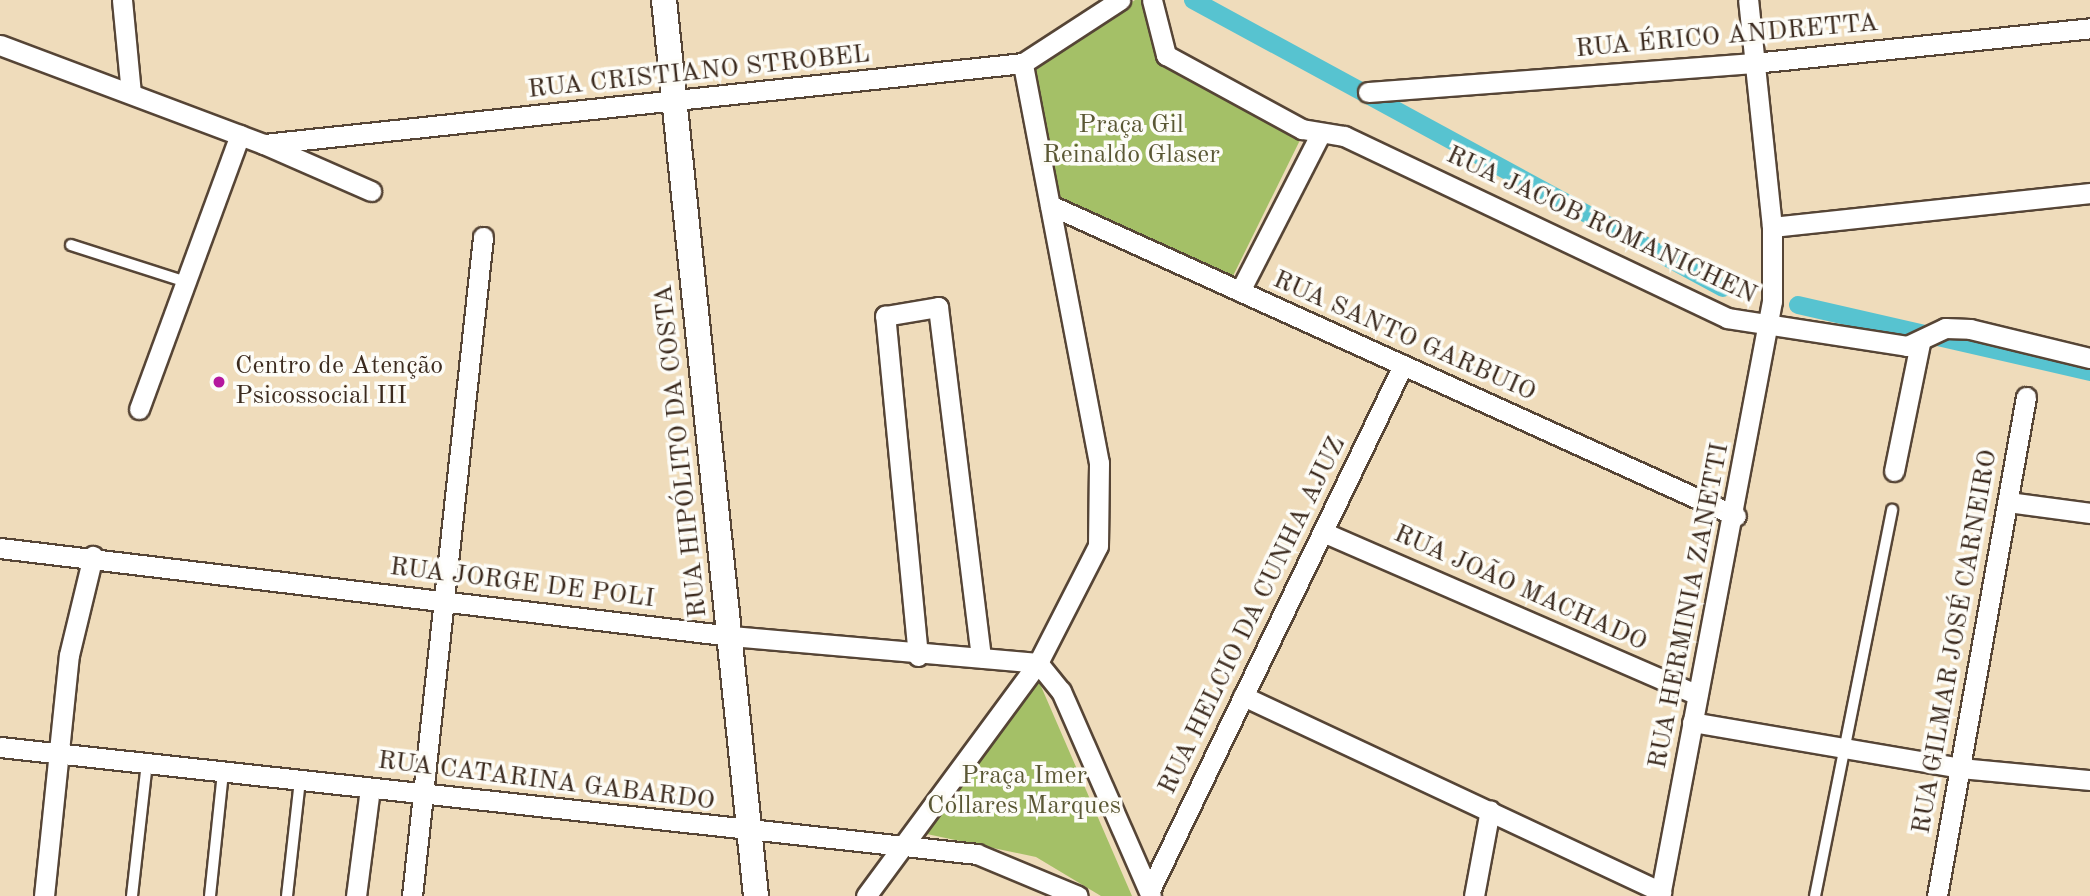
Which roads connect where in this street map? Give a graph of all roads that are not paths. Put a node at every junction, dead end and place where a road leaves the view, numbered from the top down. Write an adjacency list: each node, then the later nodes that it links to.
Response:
1 (122, 0): 11 (street)
2 (664, 0): 12 (street, RUA HIPÓLITO DA COSTA)
3 (1120, 0): 8 (street, RUA CRISTIANO STROBEL)
4 (1153, 0): 14 (street, RUA JACOB ROMANICHEN)
5 (1748, 0): 9 (street, RUA HERMINIA ZANETTI)
6 (2090, 28): 9 (street, RUA ÉRICO ANDRETTA)
7 (0, 45): 11 (street)
8 (1023, 63): 12 (street, RUA CRISTIANO STROBEL); 18 (street)
9 (1754, 63): 10 (street, RUA ÉRICO ANDRETTA); 19 (street, RUA HERMINIA ZANETTI)
10 (1368, 92)
11 (131, 93): 13 (street)
12 (675, 104): 15 (street, RUA CRISTIANO STROBEL); 39 (street, RUA HIPÓLITO DA COSTA)
13 (240, 135): 15 (street); 22 (street)
14 (1320, 135): 23 (street); 24 (street, RUA JACOB ROMANICHEN)
15 (264, 144): 16 (street)
16 (371, 191)
17 (2090, 193): 19 (street)
18 (1050, 205): 23 (street, RUA SANTO GARBUIO); 42 (street)
19 (1772, 227): 24 (street, RUA HERMINIA ZANETTI)
20 (483, 237): 38 (street)
21 (71, 245): 22 (lane)
22 (186, 282): 29 (street)
23 (1240, 291): 27 (street, RUA SANTO GARBUIO)
24 (1769, 325): 25 (street, RUA JACOB ROMANICHEN); 34 (street, RUA HERMINIA ZANETTI)
25 (1927, 339): 26 (street, RUA JACOB ROMANICHEN); 30 (street)
26 (2090, 358)
27 (1403, 365): 34 (street, RUA SANTO GARBUIO); 35 (street, RUA HELCIO DA CUNHA AJUZ)
28 (2026, 397): 31 (street, RUA GILMAR JOSÉ CARNEIRO)
29 (139, 409)
30 (1894, 471)
31 (2008, 502): 33 (street); 50 (street, RUA GILMAR JOSÉ CARNEIRO)
32 (1892, 510): 47 (lane)
33 (2090, 513)
34 (1736, 516): 43 (street, RUA HERMINIA ZANETTI)
35 (1323, 532): 43 (street, RUA JOÃO MACHADO); 44 (street, RUA HELCIO DA CUNHA AJUZ)
36 (0, 548): 37 (street, RUA JORGE DE POLI)
37 (93, 556): 38 (street, RUA JORGE DE POLI); 48 (street)
38 (443, 601): 39 (street, RUA JORGE DE POLI); 55 (street)
39 (731, 636): 40 (street, RUA JORGE DE POLI); 57 (street, RUA HIPÓLITO DA COSTA)
40 (918, 656): 41 (street, RUA JORGE DE POLI); 41 (street)
41 (981, 657): 42 (street, RUA JORGE DE POLI)
42 (1038, 663): 58 (street); 59 (street)
43 (1697, 695): 45 (street, RUA HERMINIA ZANETTI)
44 (1243, 696): 56 (street); 59 (street, RUA HELCIO DA CUNHA AJUZ)
45 (1692, 722): 47 (street); 60 (street, RUA HERMINIA ZANETTI)
46 (0, 747): 48 (street, RUA CATARINA GABARDO)
47 (1840, 748): 50 (street); 71 (lane)
48 (58, 752): 49 (street, RUA CATARINA GABARDO); 61 (street)
49 (147, 763): 51 (street, RUA CATARINA GABARDO); 62 (lane)
50 (1960, 768): 53 (street); 72 (street, RUA GILMAR JOSÉ CARNEIRO)
51 (223, 772): 52 (street, RUA CATARINA GABARDO); 63 (lane)
52 (300, 780): 54 (street, RUA CATARINA GABARDO); 64 (lane)
53 (2090, 780)
54 (370, 788): 55 (street, RUA CATARINA GABARDO); 65 (street)
55 (424, 794): 57 (street, RUA CATARINA GABARDO); 66 (street)
56 (1490, 810): 60 (street); 70 (street)
57 (751, 833): 58 (street, RUA CATARINA GABARDO); 67 (street, RUA HIPÓLITO DA COSTA)
58 (899, 848): 68 (street); 69 (street, RUA CATARINA GABARDO)
59 (1151, 893)
60 (1661, 894)
61 (44, 896)
62 (132, 896)
63 (210, 896)
64 (287, 896)
65 (356, 896)
66 (412, 896)
67 (756, 896)
68 (866, 896)
69 (1078, 896)
70 (1474, 896)
71 (1815, 896)
72 (1937, 896)

